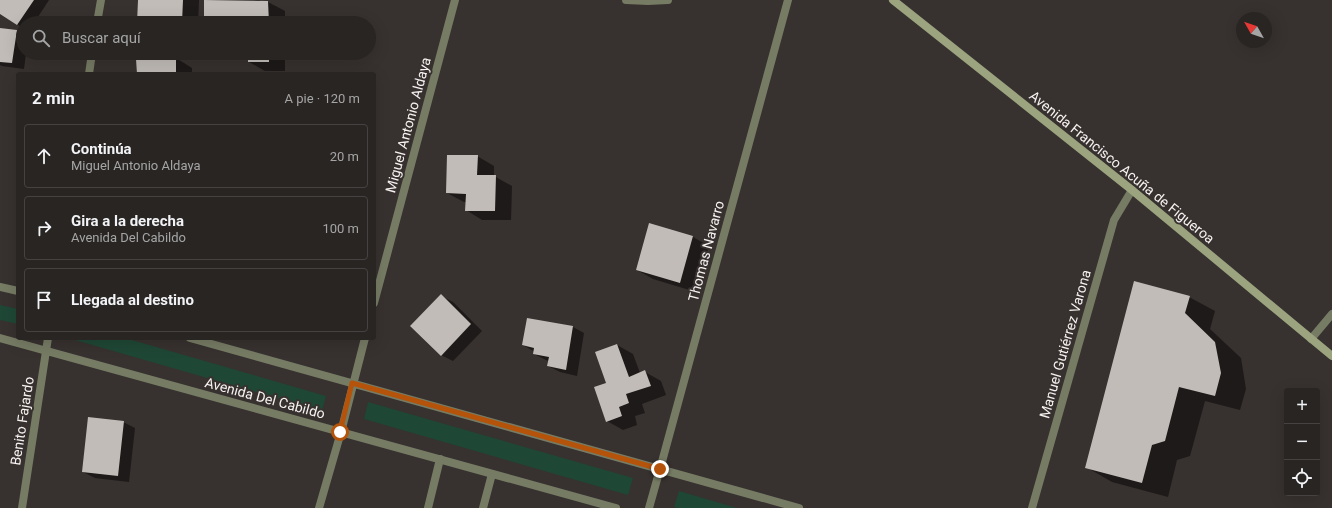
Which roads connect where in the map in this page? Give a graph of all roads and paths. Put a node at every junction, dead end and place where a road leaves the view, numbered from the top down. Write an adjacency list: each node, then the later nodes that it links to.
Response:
1 (101, 0): 7 (street)
2 (455, 0): 13 (street, Miguel Antonio Aldaya)
3 (626, 0): 4 (street)
4 (668, 0)
5 (788, 0): 25 (street, Thomas Navarro)
6 (893, 0): 10 (street, Avenida Francisco Acuña de Figueroa)
7 (98, 16)
8 (91, 60): 9 (street)
9 (89, 72)
10 (1132, 190): 16 (street, Avenida Francisco Acuña de Figueroa); 34 (street, Manuel Gutiérrez Varona)
11 (0, 287): 12 (street)
12 (16, 291)
13 (376, 296)
14 (1332, 314): 16 (street)
15 (0, 338): 20 (street, Avenida Del Cabildo)
16 (1311, 339): 21 (street, Avenida Francisco Acuña de Figueroa)
17 (48, 340): 20 (street, Benito Fajardo)
18 (197, 340): 22 (street)
19 (364, 340): 22 (street)
20 (46, 351): 23 (street, Avenida Del Cabildo); 27 (street, Benito Fajardo)
21 (1332, 356)
22 (352, 383): 23 (street); 25 (street)
23 (340, 432): 24 (street, Avenida Del Cabildo); 28 (street)
24 (440, 460): 26 (street, Avenida Del Cabildo); 29 (street)
25 (660, 469): 32 (street, Thomas Navarro); 33 (street)
26 (492, 474): 30 (street); 31 (street, Avenida Del Cabildo)
27 (22, 508)
28 (319, 508)
29 (428, 508)
30 (483, 508)
31 (616, 508)
32 (649, 508)
33 (799, 508)
34 (1032, 508)

